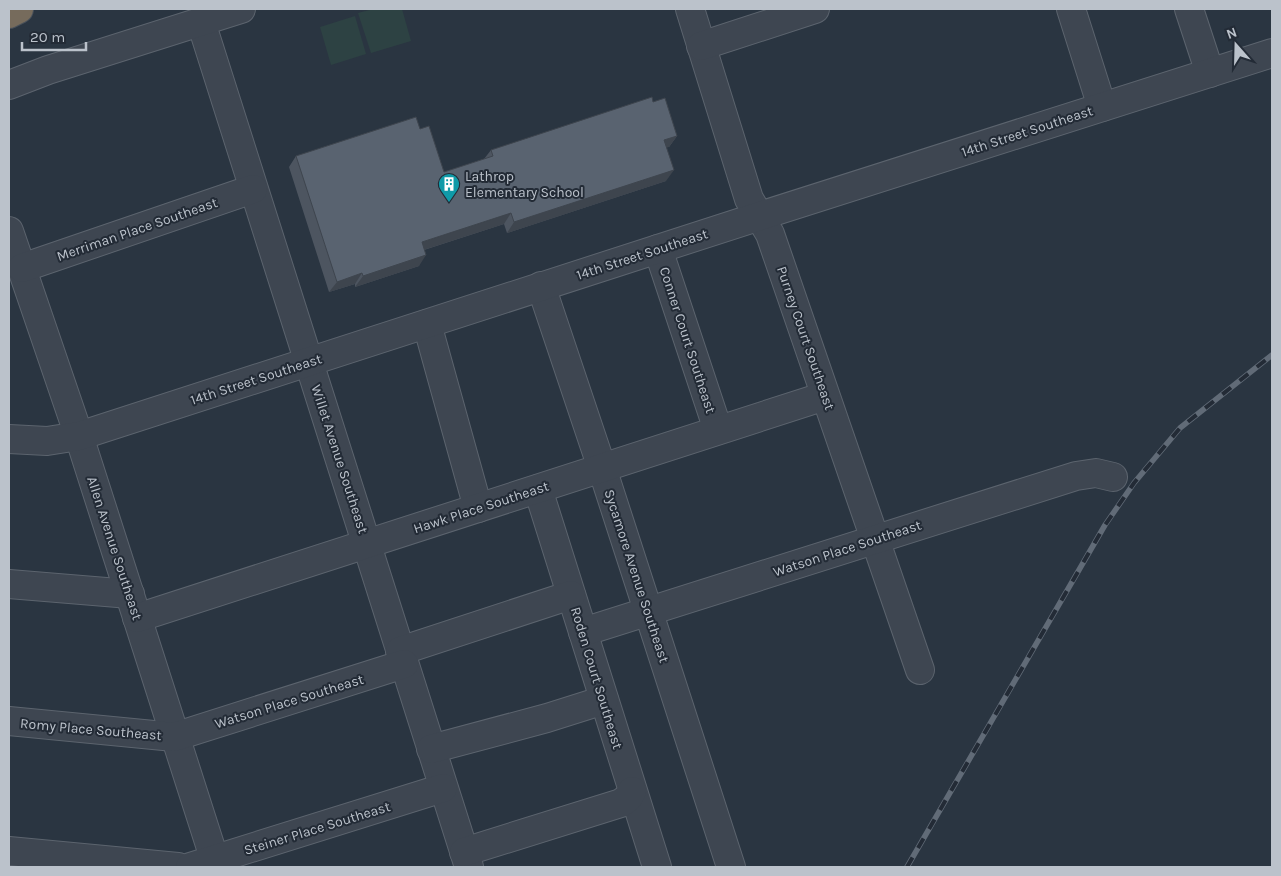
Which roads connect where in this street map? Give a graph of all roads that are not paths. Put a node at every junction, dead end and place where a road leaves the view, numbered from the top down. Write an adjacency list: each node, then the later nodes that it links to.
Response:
1 (19, 9): 7 (highway)
2 (241, 9): 8 (street)
3 (690, 9): 9 (street, Purney Court Southeast)
4 (816, 9): 9 (street)
5 (1071, 9): 13 (street)
6 (1190, 9): 11 (street)
7 (9, 14)
8 (201, 22): 12 (street); 14 (street, Willet Avenue Southeast)
9 (701, 46): 15 (street, Purney Court Southeast)
10 (1272, 53): 11 (street, 14th Street Southeast)
11 (1210, 73): 13 (street, 14th Street Southeast)
12 (9, 85)
13 (1102, 107): 15 (street, 14th Street Southeast)
14 (253, 189): 18 (street, Merriman Place Southeast); 21 (street, Willet Avenue Southeast)
15 (760, 216): 17 (street, 14th Street Southeast); 22 (street, Purney Court Southeast)
16 (9, 231): 18 (street, Allen Avenue Southeast)
17 (658, 249): 19 (street, 14th Street Southeast); 23 (street, Conner Court Southeast)
18 (22, 268): 24 (street, Allen Avenue Southeast)
19 (541, 286): 20 (street, 14th Street Southeast); 26 (street, Sycamore Avenue Southeast)
20 (427, 324): 21 (street, 14th Street Southeast); 29 (street)
21 (309, 362): 24 (street, 14th Street Southeast); 31 (street, Willet Avenue Southeast)
22 (825, 396): 23 (street, Hawk Place Southeast); 30 (street, Purney Court Southeast)
23 (718, 430): 26 (street, Hawk Place Southeast)
24 (79, 436): 25 (street, 14th Street Southeast); 34 (street, Allen Avenue Southeast)
25 (9, 438)
26 (602, 468): 28 (street, Hawk Place Southeast); 35 (street, Sycamore Avenue Southeast)
27 (1113, 477): 30 (street, Watson Place Southeast)
28 (538, 489): 29 (street, Hawk Place Southeast); 33 (street, Roden Court Southeast)
29 (478, 508): 31 (street, Hawk Place Southeast)
30 (875, 539): 35 (street, Watson Place Southeast); 38 (street, Purney Court Southeast)
31 (367, 544): 34 (street, Hawk Place Southeast); 37 (street, Willet Avenue Southeast)
32 (9, 584): 34 (street, Hawk Place Southeast)
33 (571, 595): 36 (street, Roden Court Southeast); 37 (street, Watson Place Southeast)
34 (133, 606): 41 (street, Allen Avenue Southeast)
35 (648, 611): 36 (street, Watson Place Southeast); 51 (street, Sycamore Avenue Southeast)
36 (583, 632): 39 (street, Roden Court Southeast)
37 (402, 658): 41 (street, Watson Place Southeast); 42 (street, Willet Avenue Southeast)
38 (920, 670)
39 (604, 700): 42 (street); 44 (street, Roden Court Southeast)
40 (9, 721): 41 (street, Romy Place Southeast)
41 (174, 737): 48 (street, Allen Avenue Southeast)
42 (431, 749): 43 (street, Willet Avenue Southeast)
43 (444, 788): 46 (street, Willet Avenue Southeast); 48 (street, Steiner Place Southeast)
44 (632, 790): 46 (street); 50 (street, Roden Court Southeast)
45 (9, 852): 47 (street)
46 (466, 859)
47 (76, 862): 49 (street)
48 (207, 865)
49 (178, 867)
50 (657, 867)
51 (731, 867)

